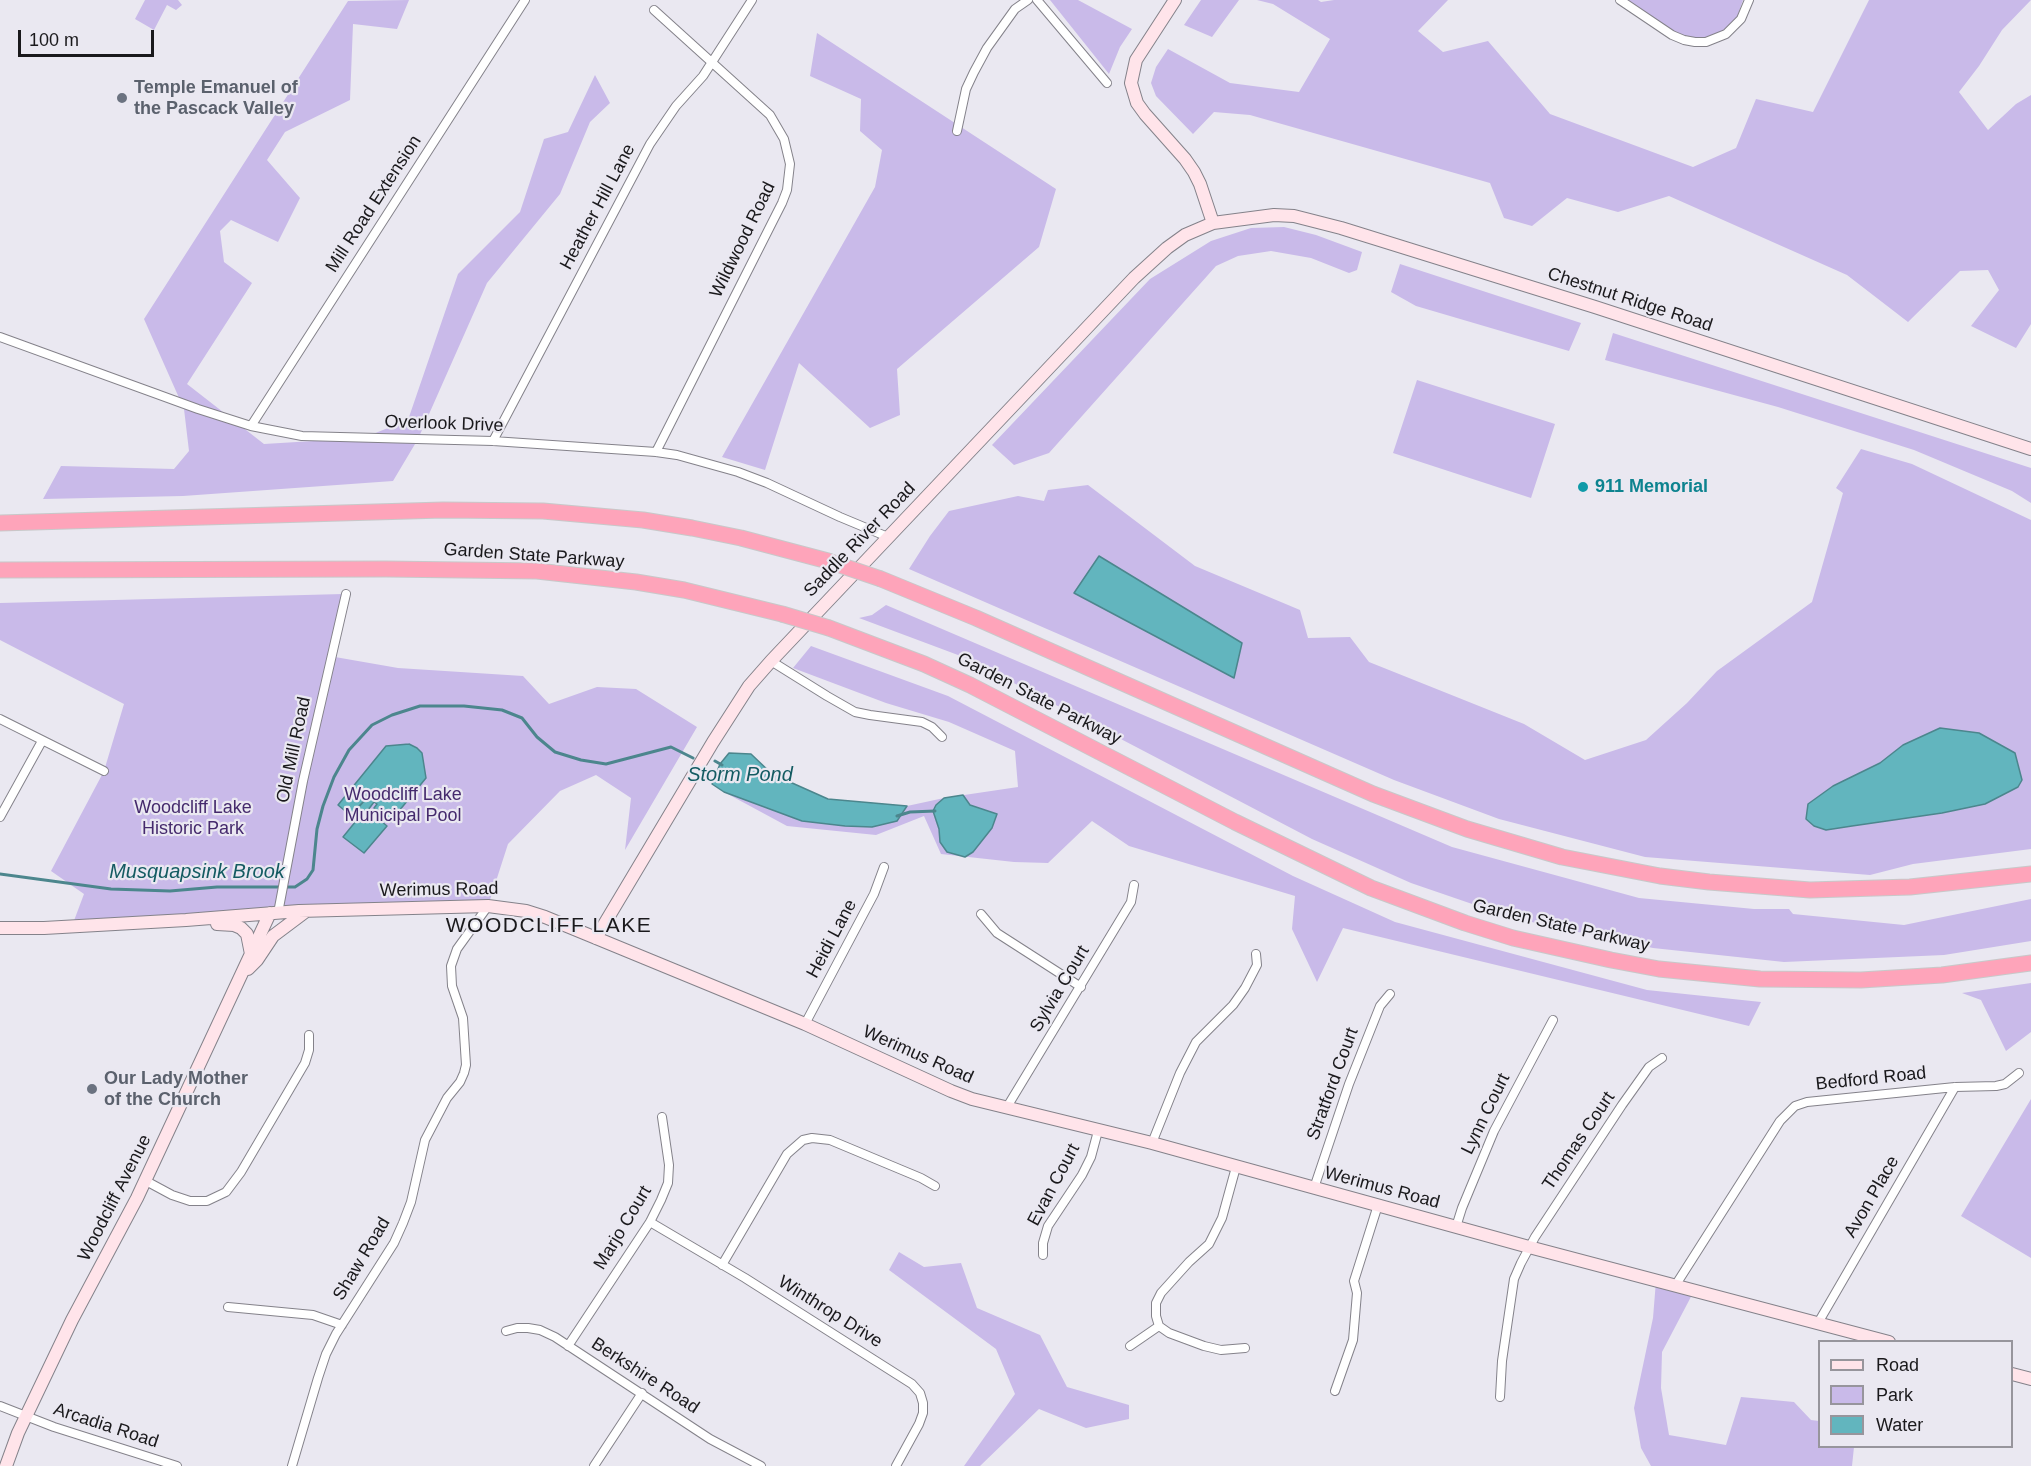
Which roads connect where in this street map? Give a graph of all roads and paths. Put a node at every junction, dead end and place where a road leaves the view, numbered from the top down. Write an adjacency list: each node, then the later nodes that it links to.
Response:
1 (525, 0): 14 (street, Mill Road Extension)
2 (752, 0): 9 (street, Heather Hill Lane)
3 (1028, 0): 11 (street)
4 (1037, 0): 10 (street)
5 (1175, 0): 12 (main road)
6 (1620, 0): 7 (street)
7 (1749, 0)
8 (654, 10): 9 (street, Wildwood Road)
9 (712, 62): 15 (street, Heather Hill Lane); 17 (street, Wildwood Road)
10 (1107, 82)
11 (957, 131)
12 (1213, 223): 16 (main road, Chestnut Ridge Road); 19 (main road, Saddle River Road)
13 (0, 337): 14 (street, Overlook Drive)
14 (251, 426): 15 (street, Overlook Drive)
15 (493, 441): 17 (street, Overlook Drive)
16 (2031, 449)
17 (656, 452): 19 (street, Overlook Drive)
18 (0, 523): 29 (highway, bridge)
19 (888, 537): 22 (main road, Saddle River Road)
20 (0, 570): 40 (highway, Garden State Parkway, bridge)
21 (346, 594): 33 (street, Old Mill Road)
22 (771, 661): 24 (street); 37 (main road, Saddle River Road)
23 (0, 719): 25 (street)
24 (942, 737)
25 (42, 741): 26 (street); 27 (street)
26 (104, 771)
27 (0, 818)
28 (884, 867): 45 (street, Heidi Lane)
29 (2031, 874)
30 (1134, 885): 42 (street, Sylvia Court)
31 (488, 906): 32 (main road, Werimus Road); 37 (main road, Werimus Road); 67 (street, Shaw Road)
32 (307, 911): 33 (main road, Werimus Road); 41 (main road)
33 (274, 913): 35 (main road, Werimus Road); 38 (main road, Woodcliff Avenue)
34 (981, 914): 42 (street)
35 (186, 920): 36 (main road, Werimus Road); 38 (main road)
36 (0, 928)
37 (596, 938): 45 (main road, Werimus Road)
38 (251, 954): 41 (main road, Woodcliff Avenue)
39 (1256, 954): 53 (street)
40 (2031, 963)
41 (242, 973): 55 (main road, Woodcliff Avenue)
42 (1081, 987): 50 (street, Sylvia Court)
43 (1390, 994): 57 (street, Stratford Court)
44 (1553, 1020): 60 (street, Lynn Court)
45 (805, 1024): 50 (main road, Werimus Road)
46 (309, 1035): 55 (street)
47 (1662, 1058): 61 (street, Thomas Court)
48 (2019, 1073): 49 (street, Bedford Road)
49 (1956, 1087): 64 (street, Bedford Road); 66 (street, Avon Place)
50 (1007, 1107): 52 (main road, Werimus Road)
51 (662, 1116): 59 (street, Marjo Court)
52 (1098, 1131): 53 (main road, Werimus Road); 62 (street, Evan Court)
53 (1152, 1143): 54 (main road, Werimus Road)
54 (1236, 1167): 57 (main road, Werimus Road); 68 (street)
55 (146, 1181): 80 (main road, Woodcliff Avenue)
56 (935, 1186): 63 (street)
57 (1314, 1188): 58 (main road, Werimus Road)
58 (1378, 1205): 60 (main road, Werimus Road); 76 (street)
59 (650, 1222): 63 (street, Winthrop Drive); 71 (street, Marjo Court)
60 (1456, 1227): 61 (main road, Werimus Road)
61 (1529, 1247): 64 (main road, Werimus Road); 78 (street, Thomas Court)
62 (1043, 1255)
63 (722, 1265): 86 (street, Winthrop Drive)
64 (1676, 1286): 66 (main road, Werimus Road)
65 (228, 1307): 67 (street)
66 (1818, 1323): 70 (main road, Werimus Road)
67 (342, 1325): 83 (street, Shaw Road)
68 (1159, 1326): 72 (street); 73 (street)
69 (506, 1331): 71 (street, Berkshire Road)
70 (1885, 1340)
71 (568, 1346): 77 (street, Berkshire Road)
72 (1130, 1346)
73 (1245, 1348)
74 (2013, 1374): 75 (main road)
75 (2031, 1379)
76 (1335, 1391)
77 (642, 1393): 84 (street); 85 (street, Berkshire Road)
78 (1500, 1397)
79 (0, 1406): 80 (street, Arcadia Road)
80 (26, 1417): 81 (main road, Woodcliff Avenue); 82 (street, Arcadia Road)
81 (6, 1466)
82 (177, 1466)
83 (292, 1466)
84 (594, 1466)
85 (761, 1466)
86 (896, 1466)

